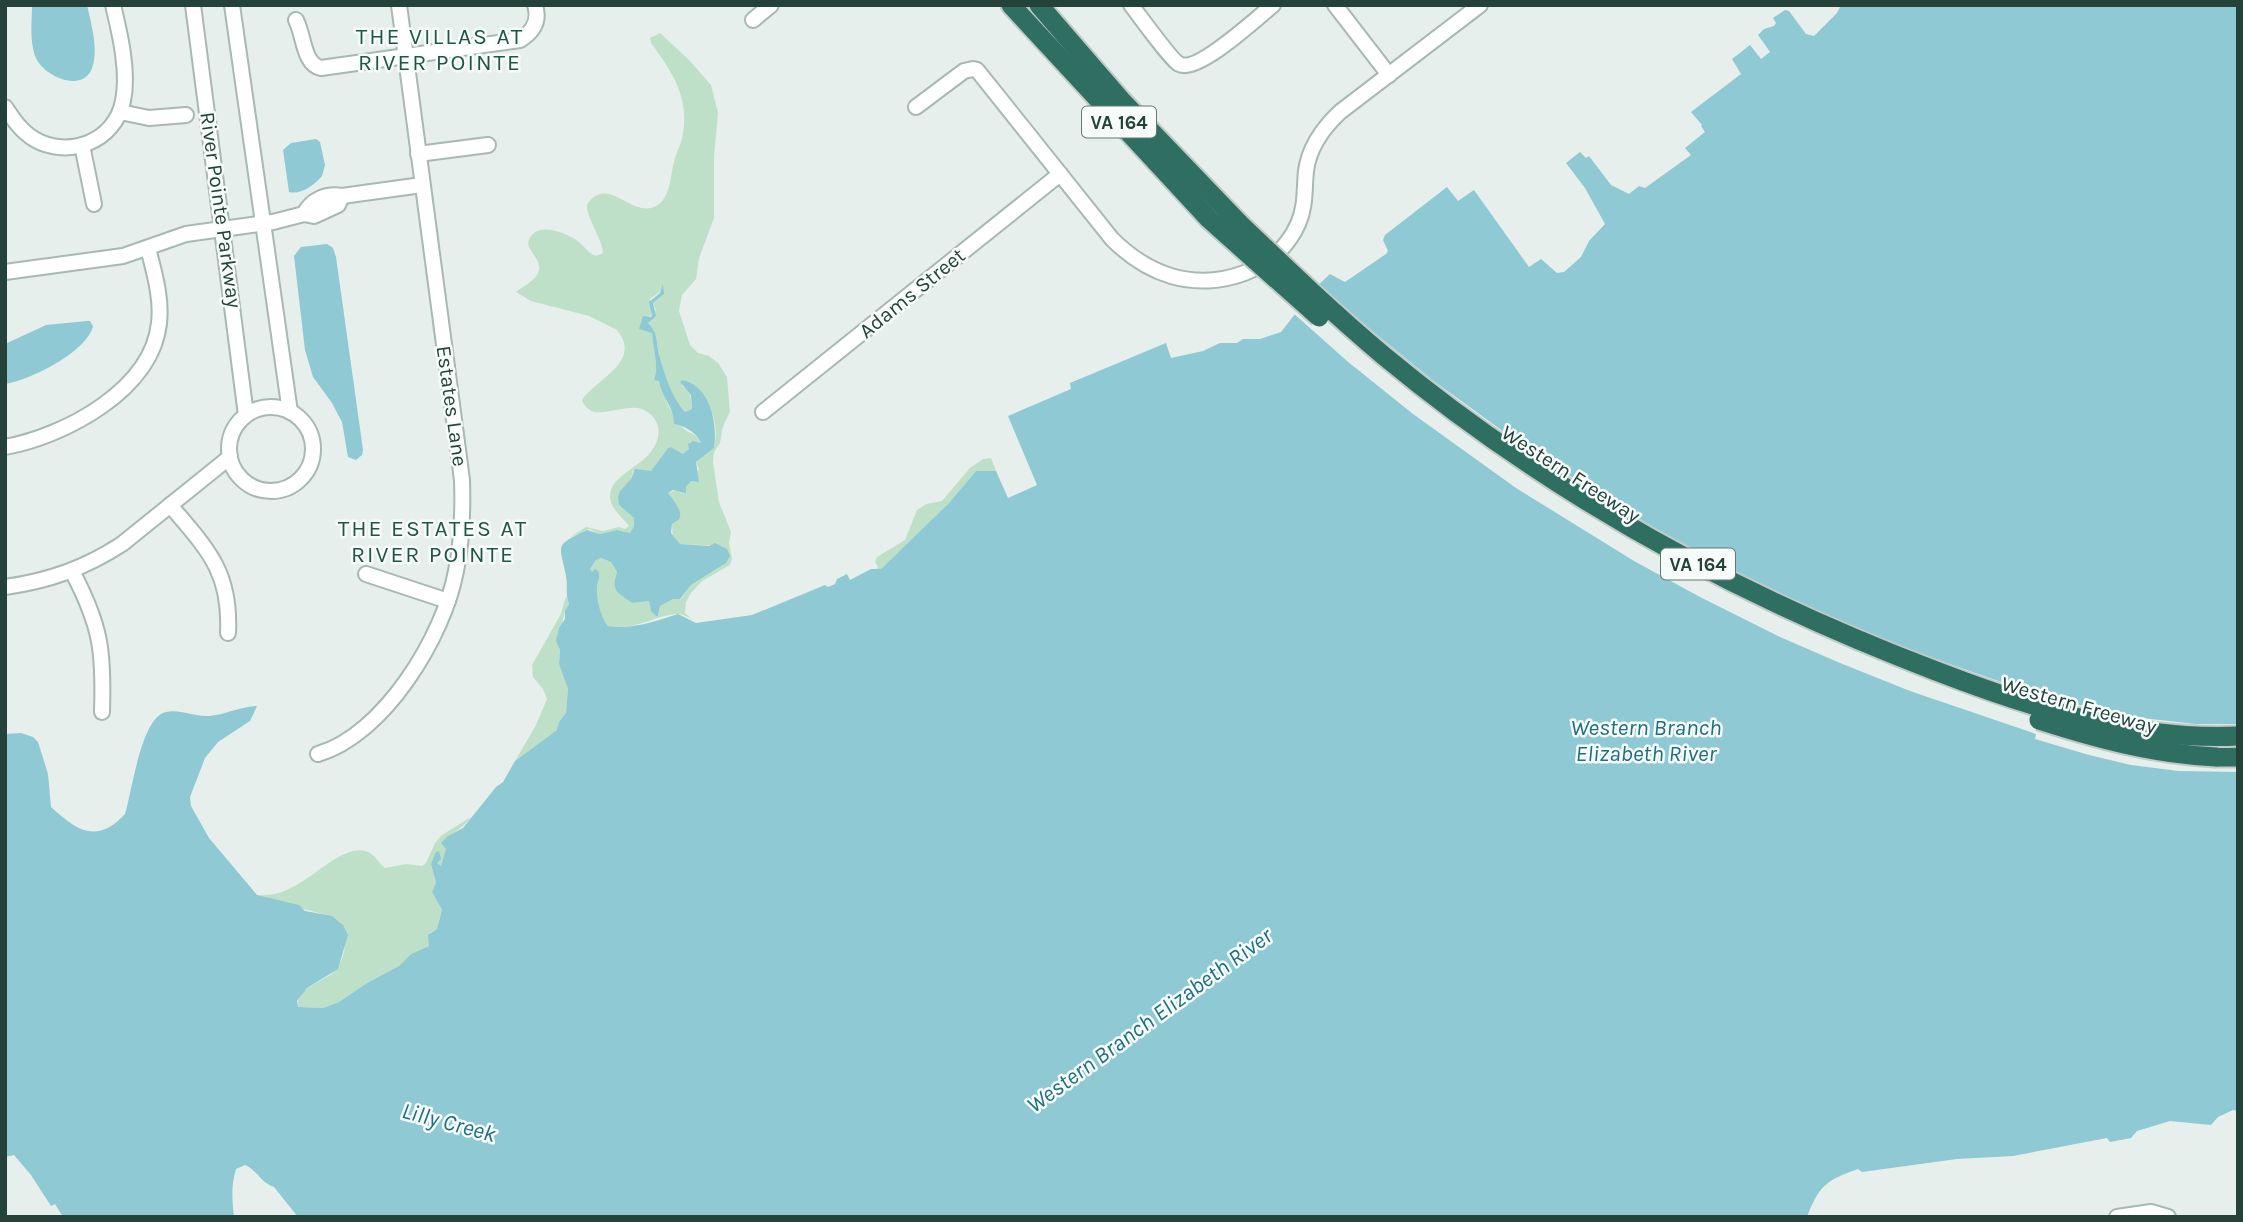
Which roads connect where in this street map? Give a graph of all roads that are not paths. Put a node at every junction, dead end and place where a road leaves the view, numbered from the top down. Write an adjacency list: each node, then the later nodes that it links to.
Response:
1 (113, 5): 21 (street)
2 (193, 5): 30 (street, River Pointe Parkway)
3 (232, 5): 29 (street, River Pointe Parkway)
4 (399, 5): 17 (street, Estates Lane)
5 (535, 5): 17 (street)
6 (771, 5): 15 (street)
7 (1011, 5): 31 (highway, Western Freeway / VA 164)
8 (1039, 5): 16 (highway, Western Freeway / VA 164)
9 (1048, 5): 16 (highway)
10 (1131, 5): 11 (street)
11 (1273, 5)
12 (1335, 5): 18 (street)
13 (1480, 5): 18 (street)
14 (296, 20): 17 (street)
15 (753, 20)
16 (1075, 47): 31 (highway, Western Freeway / VA 164)
17 (406, 57): 25 (street, Estates Lane)
18 (1389, 75): 26 (street)
19 (5, 107): 23 (street)
20 (916, 107): 26 (street)
21 (120, 112): 22 (street); 23 (street)
22 (186, 115)
23 (82, 145): 28 (street)
24 (488, 145): 25 (street)
25 (418, 154): 27 (street, Estates Lane)
26 (1060, 174): 35 (street, Adams Street)
27 (422, 185): 29 (street); 43 (street, Estates Lane)
28 (94, 204)
29 (263, 223): 30 (street); 34 (street, River Pointe Parkway)
30 (223, 228): 32 (street); 36 (street, River Pointe Parkway)
31 (1234, 230): 46 (highway, Western Freeway / VA 164, bridge); 48 (highway, Western Freeway / VA 164, bridge)
32 (148, 248): 33 (street); 37 (street)
33 (5, 272)
34 (290, 412): 36 (street); 38 (street)
35 (763, 412)
36 (246, 415): 38 (street)
37 (5, 447)
38 (230, 457): 39 (street)
39 (170, 505): 40 (street); 44 (street)
40 (72, 571): 42 (street); 45 (street)
41 (366, 574): 43 (street)
42 (5, 587)
43 (447, 601): 47 (street, Estates Lane)
44 (228, 633)
45 (102, 712)
46 (2238, 736)
47 (318, 754)
48 (2238, 757)
49 (2117, 1217): 50 (street)
50 (2168, 1217)

